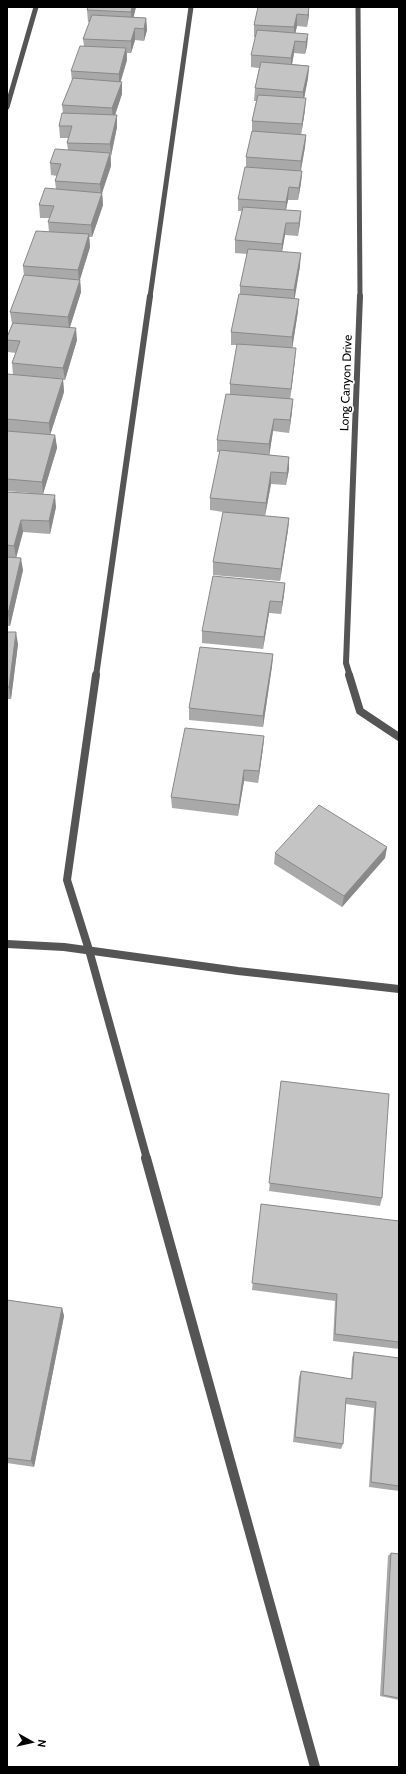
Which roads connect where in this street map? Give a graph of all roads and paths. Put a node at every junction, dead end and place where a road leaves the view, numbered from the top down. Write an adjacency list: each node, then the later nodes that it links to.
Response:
1 (36, 7): 4 (street)
2 (191, 7): 7 (street)
3 (358, 7): 5 (street, Long Canyon Drive)
4 (7, 107)
5 (399, 737)
6 (7, 944): 7 (street)
7 (89, 950): 8 (street); 9 (street)
8 (399, 989)
9 (315, 1767)

